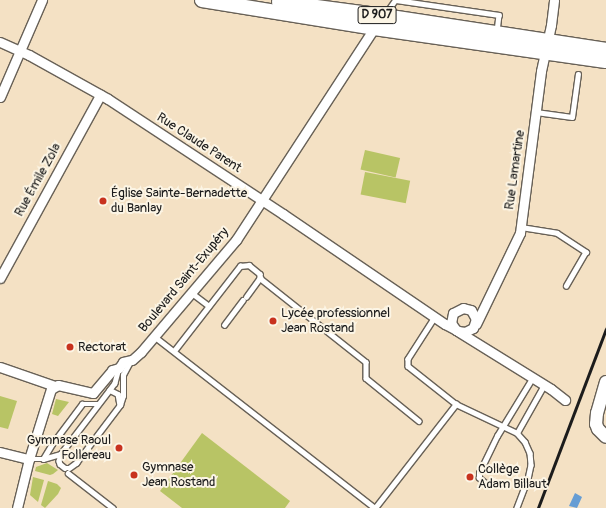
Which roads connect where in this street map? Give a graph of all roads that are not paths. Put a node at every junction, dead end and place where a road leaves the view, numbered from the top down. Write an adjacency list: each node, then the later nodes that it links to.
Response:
1 (42, 0): 11 (street)
2 (202, 0): 6 (main road, D 907)
3 (264, 0): 6 (main road, D 907)
4 (396, 0): 6 (lane); 7 (lane)
5 (554, 0): 9 (street, Rue Lamartine)
6 (375, 20): 7 (main road, D 907); 18 (street, Boulevard Saint-Exupéry)
7 (492, 37): 9 (main road, D 907)
8 (0, 42): 11 (street, Rue Claude Parent)
9 (546, 47): 10 (main road, D 907); 12 (street); 13 (main road, D 907); 17 (street, Rue Lamartine)
10 (606, 50)
11 (21, 51): 15 (street, Rue Claude Parent); 16 (street)
12 (606, 53)
13 (606, 62)
14 (578, 74): 17 (lane)
15 (100, 95): 18 (street, Rue Claude Parent); 20 (street, Rue Émile Zola)
16 (0, 97)
17 (536, 112): 19 (street, Rue Lamartine)
18 (263, 201): 23 (street, Boulevard Saint-Exupéry); 27 (street, Rue Claude Parent)
19 (521, 227): 22 (lane); 24 (street, Rue Lamartine)
20 (0, 278)
21 (260, 278): 25 (lane); 28 (lane); 46 (lane)
22 (566, 286)
23 (192, 292): 25 (lane); 31 (street, Boulevard Saint-Exupéry)
24 (488, 296): 26 (street, Rue Lamartine); 29 (street, Rue Lamartine)
25 (209, 306): 33 (lane)
26 (471, 310): 29 (street); 30 (street)
27 (436, 316): 30 (street, Rue Claude Parent); 44 (lane)
28 (224, 325)
29 (473, 328): 30 (street); 32 (street)
30 (457, 331): 32 (street, Rue Claude Parent)
31 (154, 336): 33 (lane); 34 (street, Boulevard Saint-Exupéry)
32 (476, 342): 37 (street, Rue Claude Parent)
33 (174, 351): 44 (lane)
34 (132, 360): 36 (street, Boulevard Saint-Exupéry); 45 (lane)
35 (0, 367): 40 (street)
36 (119, 368): 40 (street, Boulevard Saint-Exupéry); 41 (lane)
37 (533, 377): 39 (street, Rue Claude Parent); 47 (lane)
38 (606, 382): 49 (street)
39 (544, 384): 42 (street, Rue Claude Parent); 48 (lane)
40 (55, 386): 52 (street)
41 (110, 390): 43 (lane); 45 (lane)
42 (565, 400)
43 (99, 404): 51 (lane); 53 (lane)
44 (456, 404): 47 (lane)
45 (120, 405): 51 (lane)
46 (419, 421)
47 (503, 427): 48 (lane); 55 (lane)
48 (516, 433): 58 (lane)
49 (606, 437)
50 (0, 452): 52 (street)
51 (61, 454): 53 (lane)
52 (29, 459): 53 (lane); 56 (street)
53 (43, 459)
54 (68, 473): 57 (lane)
55 (486, 483)
56 (17, 508)
57 (113, 508)
58 (517, 508)

